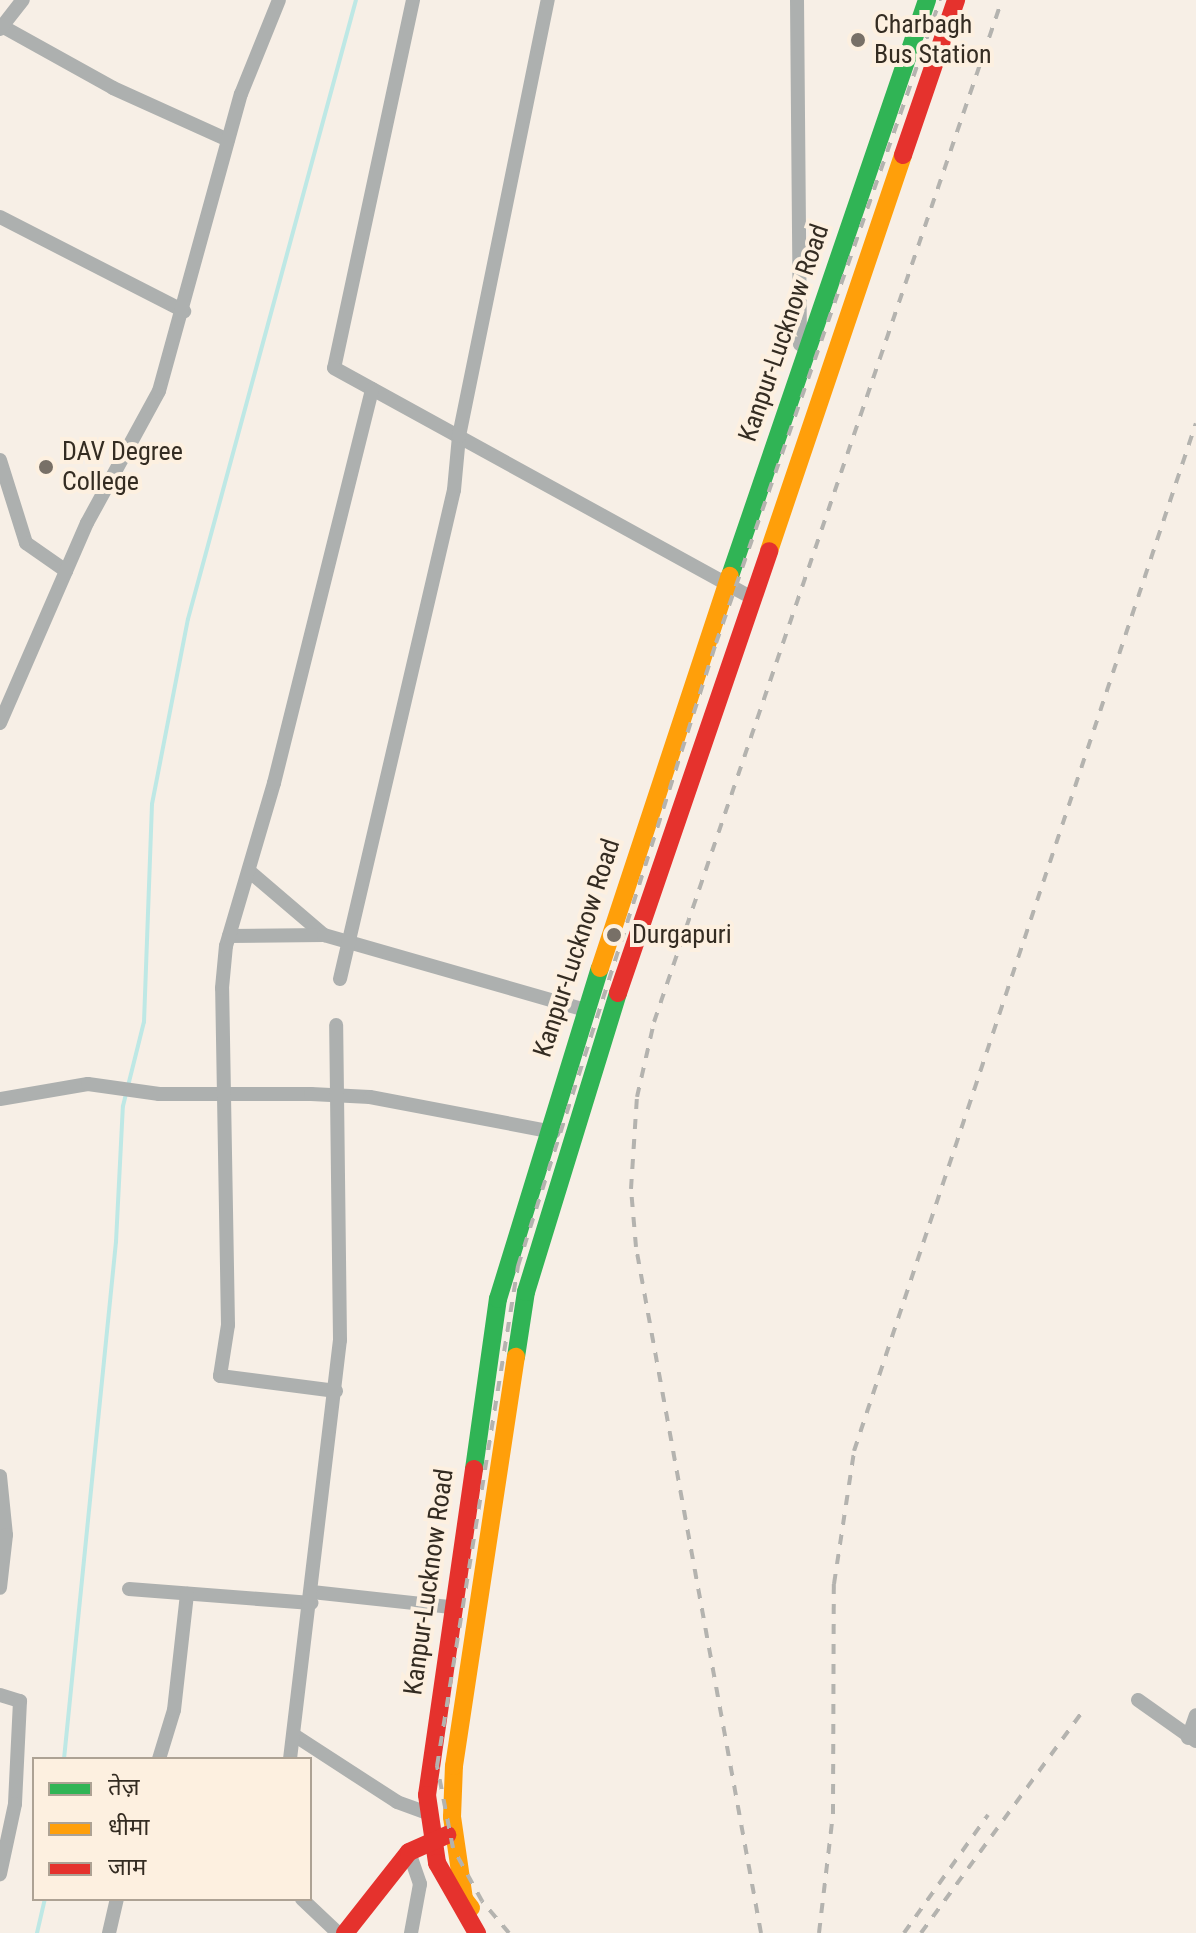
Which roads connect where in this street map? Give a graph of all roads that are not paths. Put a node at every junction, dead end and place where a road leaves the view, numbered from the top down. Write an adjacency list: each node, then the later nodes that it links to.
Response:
1 (23, 0): 8 (street)
2 (279, 0): 11 (street)
3 (413, 0): 17 (street)
4 (548, 0): 18 (street)
5 (797, 0): 16 (street)
6 (927, 0): 9 (main road, Kanpur-Lucknow Road)
7 (956, 0): 10 (main road, Kanpur-Lucknow Road)
8 (1, 26): 11 (street)
9 (892, 99): 10 (main road); 13 (main road, Kanpur-Lucknow Road)
10 (919, 109): 14 (main road, Kanpur-Lucknow Road)
11 (228, 140): 15 (street)
12 (0, 217): 15 (street)
13 (847, 229): 14 (main road); 16 (main road, Kanpur-Lucknow Road)
14 (874, 240): 22 (main road, Kanpur-Lucknow Road)
15 (184, 311): 20 (street)
16 (806, 348): 21 (main road, Kanpur-Lucknow Road)
17 (372, 389): 18 (street); 24 (street)
18 (459, 436): 21 (street); 27 (street)
19 (0, 460): 20 (street)
20 (66, 571): 23 (street)
21 (726, 584): 22 (street); 29 (main road, Kanpur-Lucknow Road)
22 (750, 597): 35 (main road, Kanpur-Lucknow Road)
23 (0, 723)
24 (249, 871): 25 (street); 26 (street)
25 (324, 935): 26 (street); 27 (street)
26 (229, 936): 31 (street)
27 (348, 941): 28 (street); 29 (street)
28 (340, 979)
29 (585, 1010): 34 (main road, Kanpur-Lucknow Road)
30 (336, 1025): 32 (street)
31 (225, 1094): 32 (street); 33 (street); 36 (street)
32 (338, 1096): 34 (street); 36 (street)
33 (0, 1099)
34 (546, 1129): 35 (street); 42 (main road, Kanpur-Lucknow Road)
35 (575, 1138): 51 (main road, Kanpur-Lucknow Road)
36 (336, 1391): 41 (street)
37 (0, 1476): 38 (street)
38 (1, 1578)
39 (129, 1589): 40 (street)
40 (187, 1594): 41 (street); 48 (street)
41 (311, 1597): 42 (street); 46 (street)
42 (451, 1607): 50 (main road, Kanpur-Lucknow Road)
43 (0, 1695): 54 (street)
44 (1138, 1700): 47 (street)
45 (1196, 1715): 47 (street)
46 (294, 1735): 49 (street); 50 (street)
47 (1192, 1740)
48 (160, 1757)
49 (290, 1757)
50 (427, 1813): 52 (main road, Kanpur-Lucknow Road)
51 (454, 1831): 52 (main road); 61 (main road, Kanpur-Lucknow Road)
52 (432, 1842): 53 (main road); 60 (main road, Kanpur-Lucknow Road)
53 (409, 1852): 58 (main road); 59 (street)
54 (0, 1874)
55 (117, 1901): 57 (street)
56 (304, 1901): 58 (street)
57 (109, 1933)
58 (339, 1933)
59 (411, 1933)
60 (477, 1933)
61 (492, 1933)

